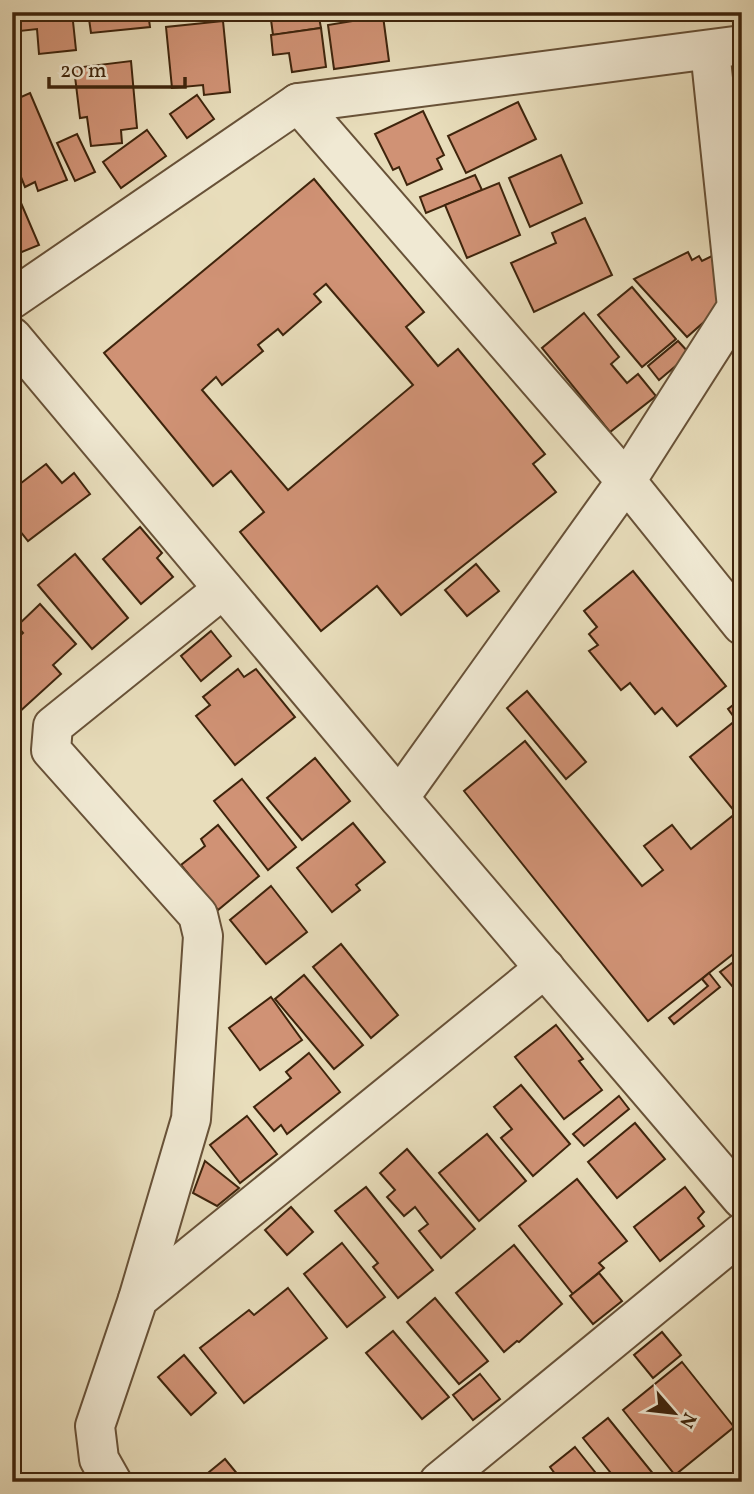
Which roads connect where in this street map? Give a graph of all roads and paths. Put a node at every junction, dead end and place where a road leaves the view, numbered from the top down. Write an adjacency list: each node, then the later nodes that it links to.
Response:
1 (726, 47): 2 (street); 5 (street)
2 (298, 103): 3 (street); 5 (street)
3 (12, 299)
4 (12, 337): 6 (street)
5 (626, 481): 7 (street); 8 (street)
6 (223, 589): 8 (street); 12 (street)
7 (742, 625)
8 (399, 798): 9 (street)
9 (545, 968): 10 (street); 12 (street)
10 (742, 1199)
11 (742, 1233): 14 (street)
12 (138, 1299): 13 (street)
13 (112, 1482)
14 (439, 1482)

